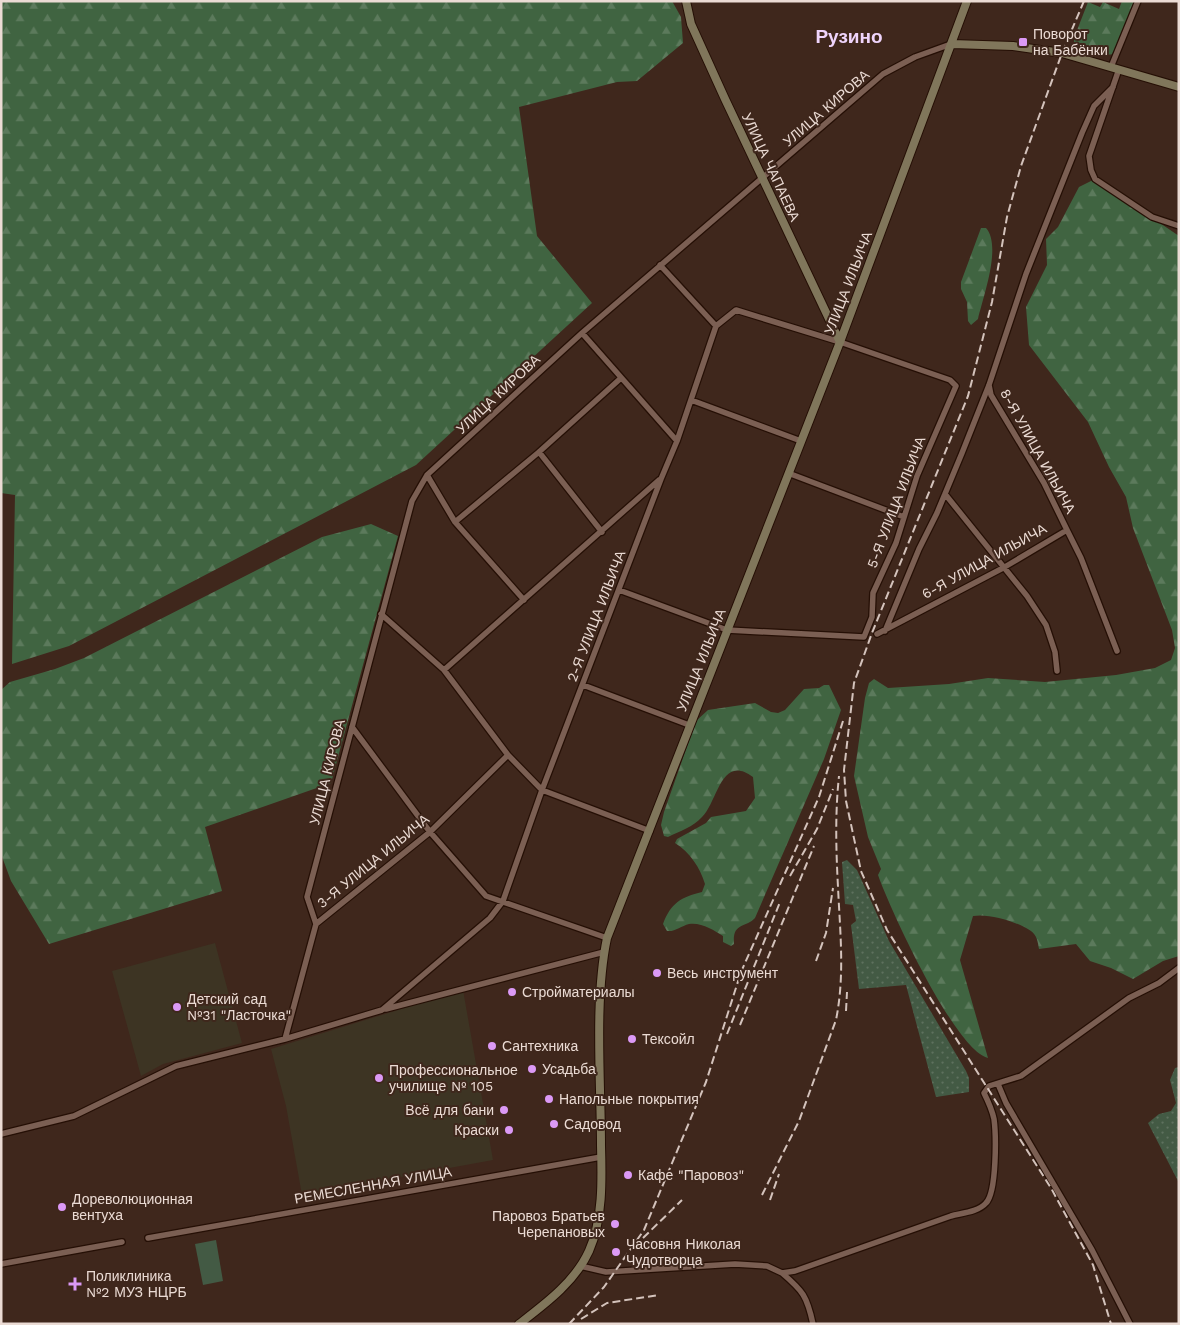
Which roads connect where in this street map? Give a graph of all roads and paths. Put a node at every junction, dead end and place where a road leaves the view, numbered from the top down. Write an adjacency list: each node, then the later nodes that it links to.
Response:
1 (686, 1): 8 (main road, УЛИЦА ЧАПАЕВА)
2 (967, 1): 4 (main road, УЛИЦА ИЛЬИЧА)
3 (1138, 1): 5 (street)
4 (952, 44): 5 (main road); 8 (street, УЛИЦА КИРОВА); 13 (main road, УЛИЦА ИЛЬИЧА)
5 (1115, 68): 6 (street); 7 (main road)
6 (1113, 87): 9 (street); 15 (street)
7 (1179, 87)
8 (763, 180): 10 (street, УЛИЦА КИРОВА); 13 (main road, УЛИЦА ЧАПАЕВА)
9 (1179, 226)
10 (660, 266): 11 (street); 12 (street, УЛИЦА КИРОВА)
11 (716, 326): 13 (street); 16 (street, 2-Я УЛИЦА ИЛЬИЧА)
12 (582, 333): 14 (street); 21 (street, УЛИЦА КИРОВА)
13 (840, 342): 18 (main road, УЛИЦА ИЛЬИЧА); 24 (street, 5-Я УЛИЦА ИЛЬИЧА)
14 (621, 378): 17 (street); 19 (street)
15 (988, 384): 23 (street); 26 (street, 8-Я УЛИЦА ИЛЬИЧА)
16 (691, 400): 17 (street, 2-Я УЛИЦА ИЛЬИЧА); 18 (street)
17 (676, 441): 22 (street, 2-Я УЛИЦА ИЛЬИЧА)
18 (801, 441): 20 (main road, УЛИЦА ИЛЬИЧА)
19 (539, 452): 25 (street); 27 (street)
20 (788, 473): 24 (street); 32 (main road, УЛИЦА ИЛЬИЧА)
21 (427, 475): 25 (street); 31 (street, УЛИЦА КИРОВА)
22 (661, 479): 27 (street); 29 (street, 2-Я УЛИЦА ИЛЬИЧА)
23 (944, 494): 28 (street); 33 (street)
24 (904, 517): 32 (street, 5-Я УЛИЦА ИЛЬИЧА)
25 (455, 522): 30 (street)
26 (1067, 530): 28 (street, 6-Я УЛИЦА ИЛЬИЧА); 35 (street, 6-Я УЛИЦА ИЛЬИЧА)
27 (602, 532): 30 (street)
28 (1003, 568): 33 (street, 6-Я УЛИЦА ИЛЬИЧА); 37 (street)
29 (619, 590): 32 (street); 38 (street, 2-Я УЛИЦА ИЛЬИЧА)
30 (524, 600): 36 (street)
31 (381, 614): 36 (street); 40 (street, УЛИЦА КИРОВА)
32 (727, 630): 39 (main road, УЛИЦА ИЛЬИЧА)
33 (886, 631): 34 (street, 6-Я УЛИЦА ИЛЬИЧА)
34 (877, 634)
35 (1116, 651)
36 (444, 670): 41 (street)
37 (1057, 671)
38 (583, 686): 39 (street); 42 (street, 2-Я УЛИЦА ИЛЬИЧА)
39 (689, 725): 44 (main road, УЛИЦА ИЛЬИЧА)
40 (352, 727): 43 (street); 46 (street, УЛИЦА КИРОВА)
41 (508, 755): 42 (street); 43 (street, 3-Я УЛИЦА ИЛЬИЧА)
42 (542, 790): 44 (street); 45 (street, 2-Я УЛИЦА ИЛЬИЧА)
43 (430, 832): 45 (street); 46 (street, 3-Я УЛИЦА ИЛЬИЧА)
44 (650, 832): 47 (main road, УЛИЦА ИЛЬИЧА)
45 (503, 902): 47 (street); 50 (street, 2-Я УЛИЦА ИЛЬИЧА)
46 (316, 924): 51 (street, 3-Я УЛИЦА ИЛЬИЧА)
47 (607, 938): 48 (main road, УЛИЦА ИЛЬИЧА)
48 (604, 952): 50 (street); 54 (main road, УЛИЦА ИЛЬИЧА)
49 (1179, 968): 52 (street)
50 (382, 1010): 51 (street, 2-Я УЛИЦА ИЛЬИЧА)
51 (285, 1039): 53 (street, 2-Я УЛИЦА ИЛЬИЧА)
52 (998, 1084): 59 (street); 62 (street)
53 (1, 1134)
54 (602, 1157): 55 (street, РЕМЕСЛЕННАЯ УЛИЦА); 58 (main road, УЛИЦА ИЛЬИЧА)
55 (148, 1238)
56 (122, 1242): 57 (street)
57 (1, 1264)
58 (580, 1266): 59 (street); 60 (main road, УЛИЦА ИЛЬИЧА)
59 (782, 1273): 61 (street)
60 (519, 1324)
61 (812, 1324)
62 (1130, 1324)

